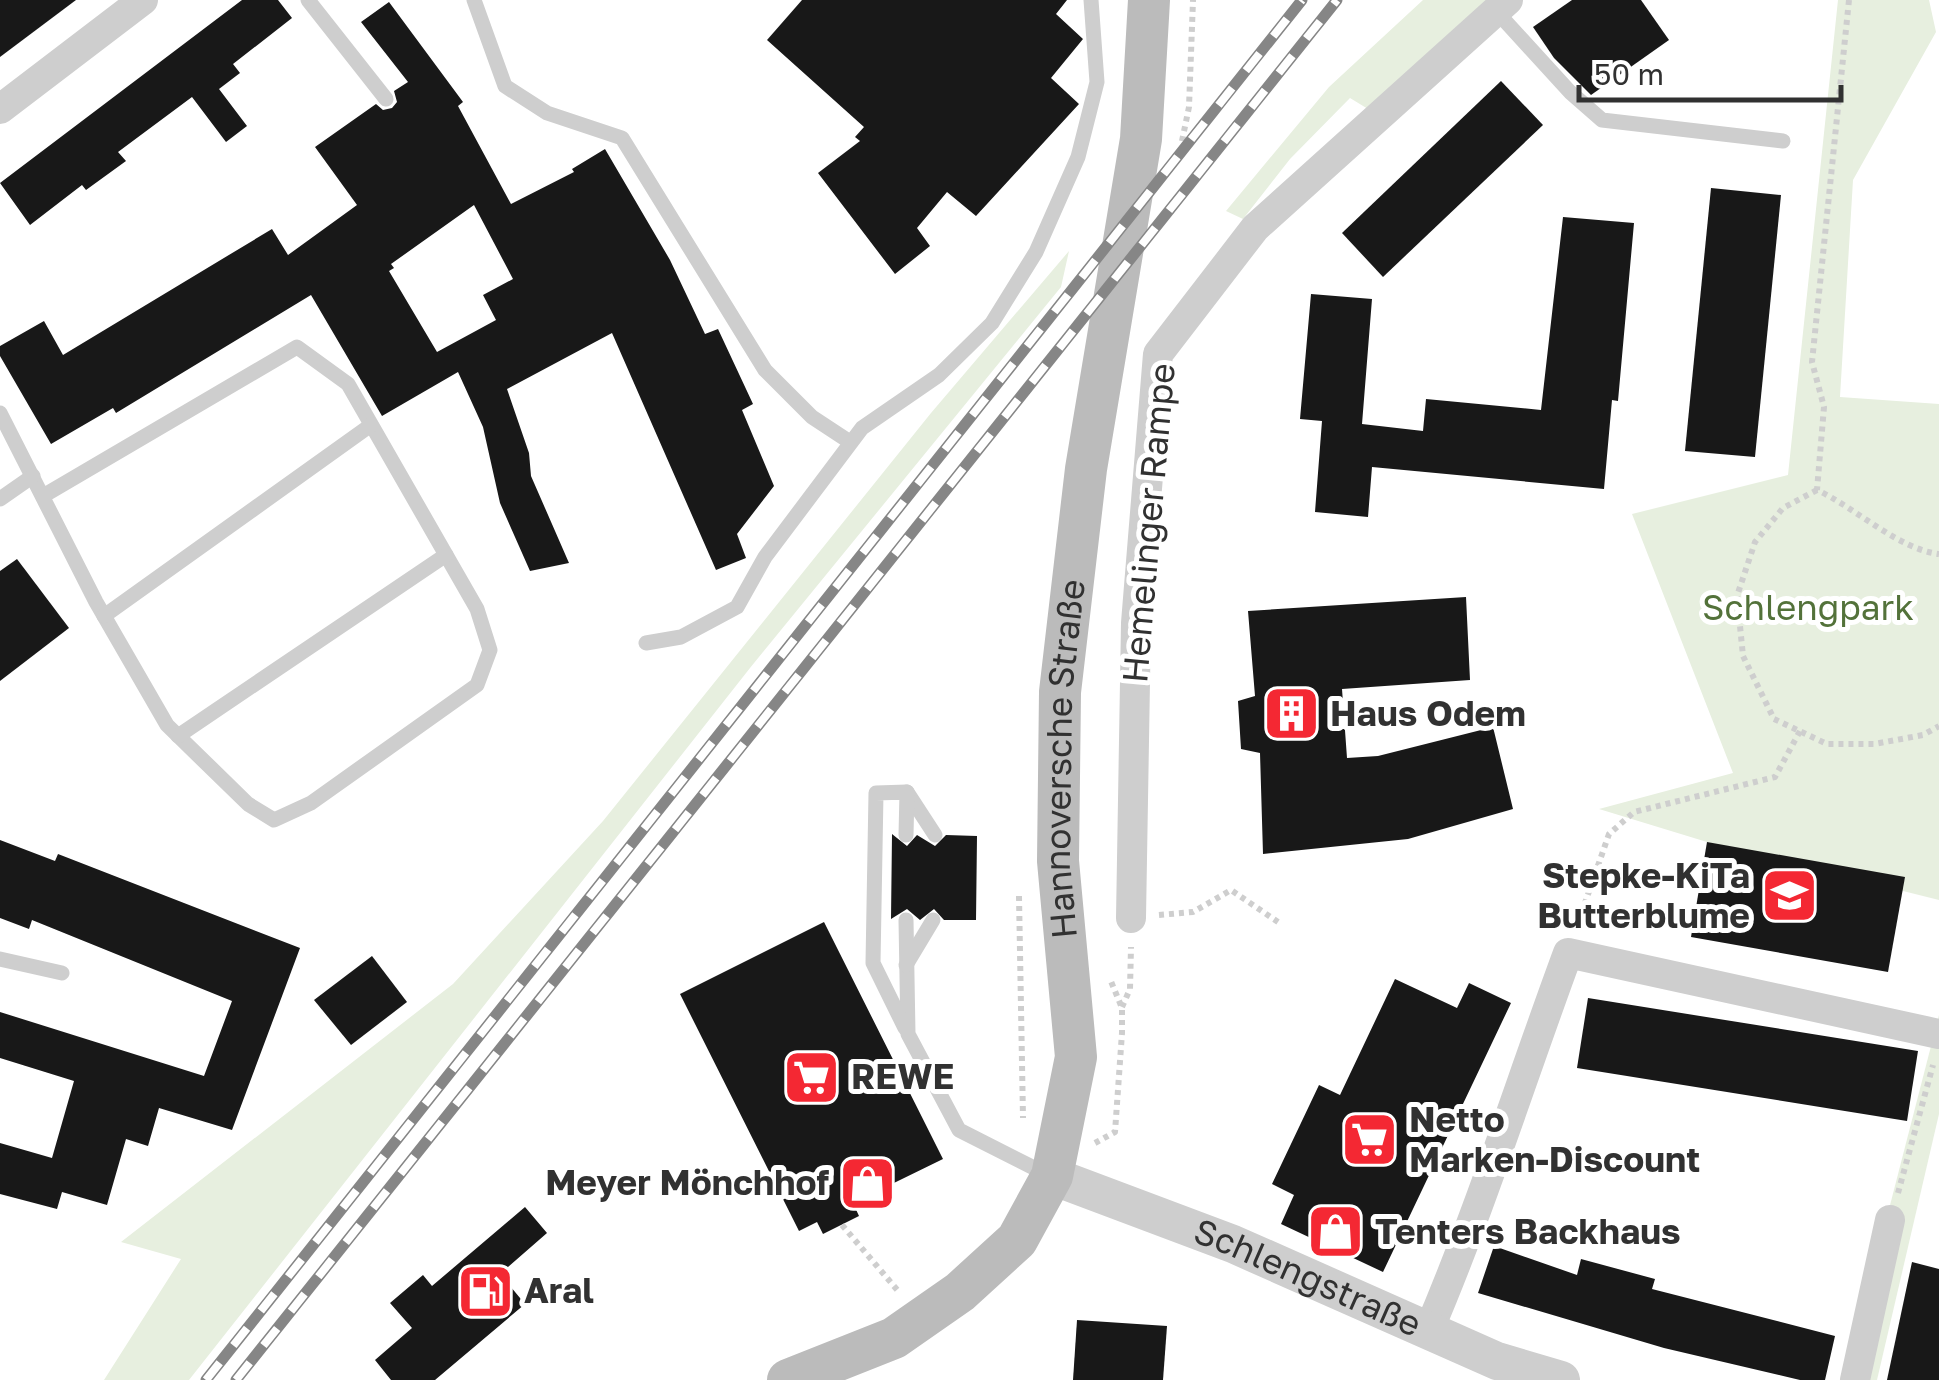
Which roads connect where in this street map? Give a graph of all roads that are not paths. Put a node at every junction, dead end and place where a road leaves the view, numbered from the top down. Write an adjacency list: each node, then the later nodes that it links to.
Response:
1 (143, 0): 8 (street)
2 (308, 0): 7 (lane)
3 (474, 0): 12 (lane)
4 (1091, 0): 12 (lane)
5 (1149, 0): 31 (main road, Hannoversche Straße)
6 (1502, 6): 9 (lane); 23 (street, Hemelinger Rampe)
7 (386, 99)
8 (0, 109)
9 (1782, 141)
10 (0, 412): 13 (lane)
11 (371, 425): 14 (lane); 16 (lane); 17 (lane)
12 (850, 442): 18 (lane)
13 (33, 476): 14 (lane); 15 (lane)
14 (44, 496): 17 (lane)
15 (0, 499)
16 (446, 554): 19 (lane); 19 (lane)
17 (104, 616): 19 (lane)
18 (646, 643)
19 (178, 736)
20 (906, 792): 21 (lane); 22 (lane); 29 (lane)
21 (906, 835)
22 (935, 835)
23 (1131, 918)
24 (906, 920): 27 (lane)
25 (933, 920): 27 (lane)
26 (0, 959): 28 (lane)
27 (906, 965): 29 (lane)
28 (62, 973)
29 (908, 1034): 31 (lane)
30 (1937, 1048): 33 (street)
31 (1052, 1176): 33 (street, Schlengstraße); 35 (main road, Hannoversche Straße)
32 (1890, 1220): 37 (street)
33 (1428, 1332): 34 (street, Schlengstraße)
34 (1492, 1370): 36 (street, Schlengstraße)
35 (788, 1380)
36 (1561, 1380)
37 (1855, 1380)

